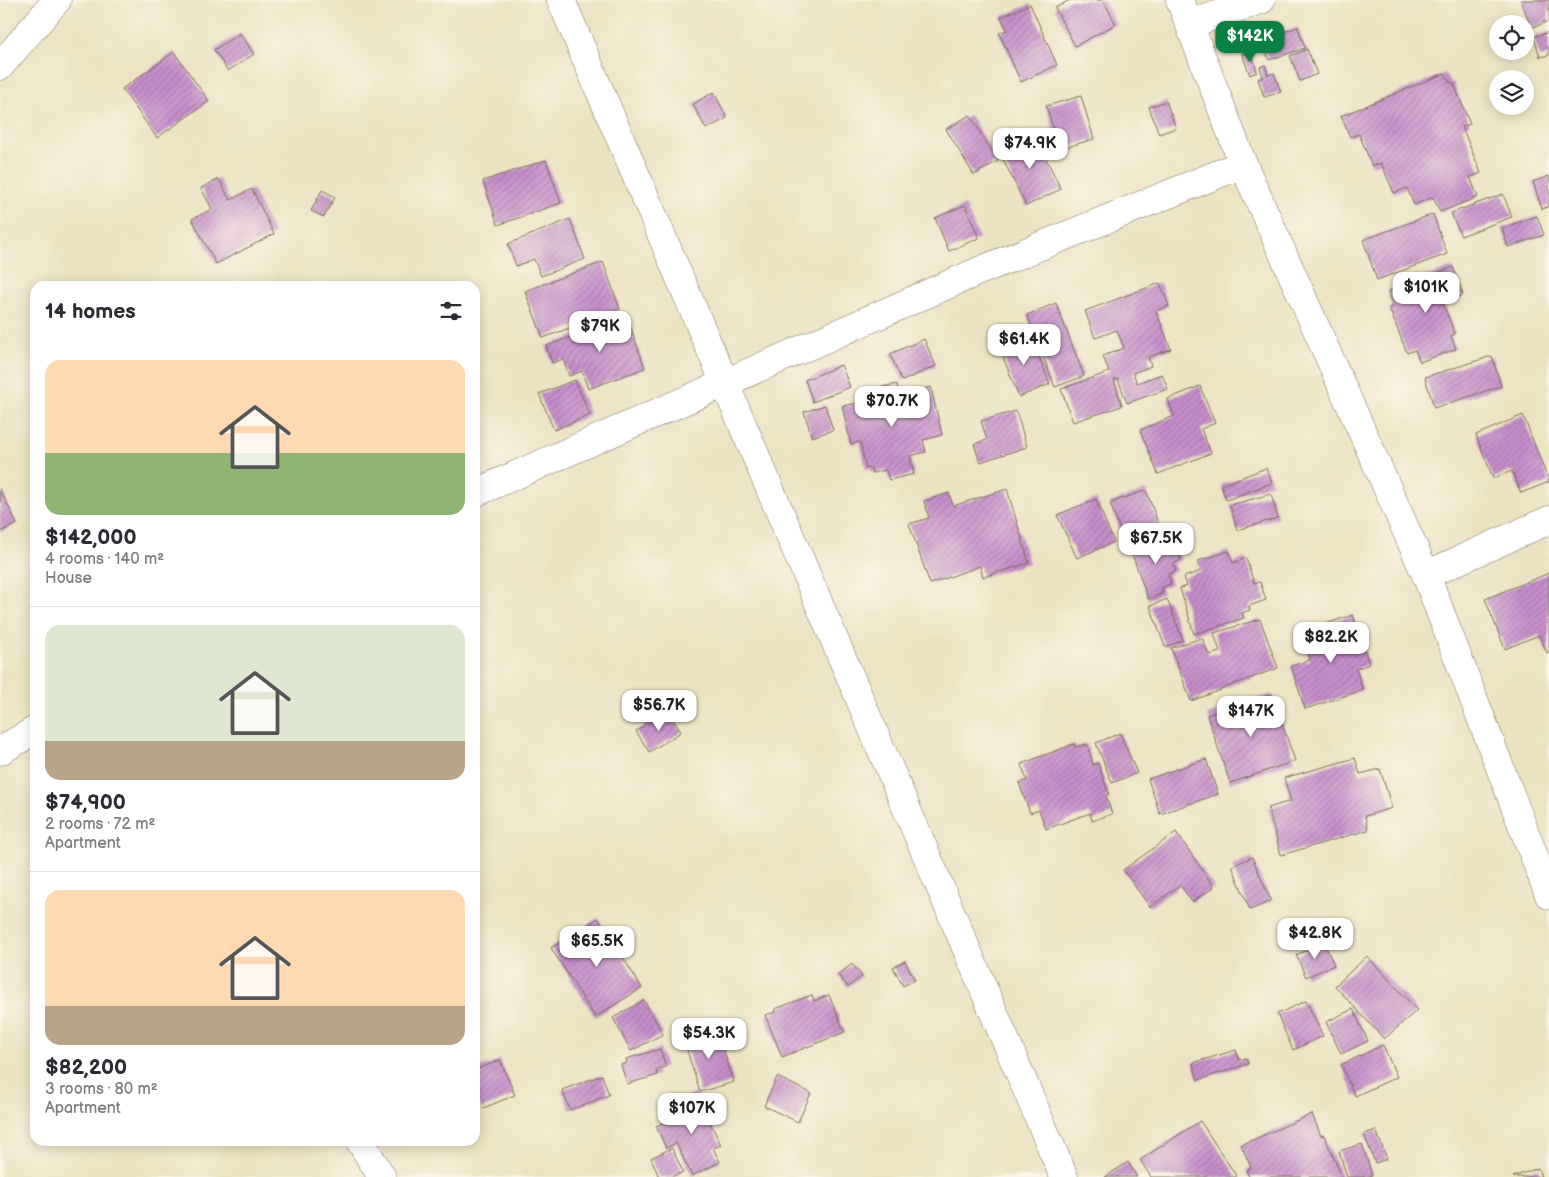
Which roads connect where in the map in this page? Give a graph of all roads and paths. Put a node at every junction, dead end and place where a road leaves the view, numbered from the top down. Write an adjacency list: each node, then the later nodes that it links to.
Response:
1 (57, 0): 5 (street)
2 (561, 0): 7 (street)
3 (1261, 0): 4 (street)
4 (1185, 12): 6 (street)
5 (0, 66)
6 (1243, 164): 7 (street); 10 (street)
7 (725, 382): 8 (street); 16 (street)
8 (480, 491)
9 (1549, 520): 10 (street)
10 (1426, 575): 13 (street)
11 (30, 733): 12 (street)
12 (0, 751)
13 (1549, 895)
14 (363, 1146): 15 (street)
15 (382, 1177)
16 (1064, 1177)

